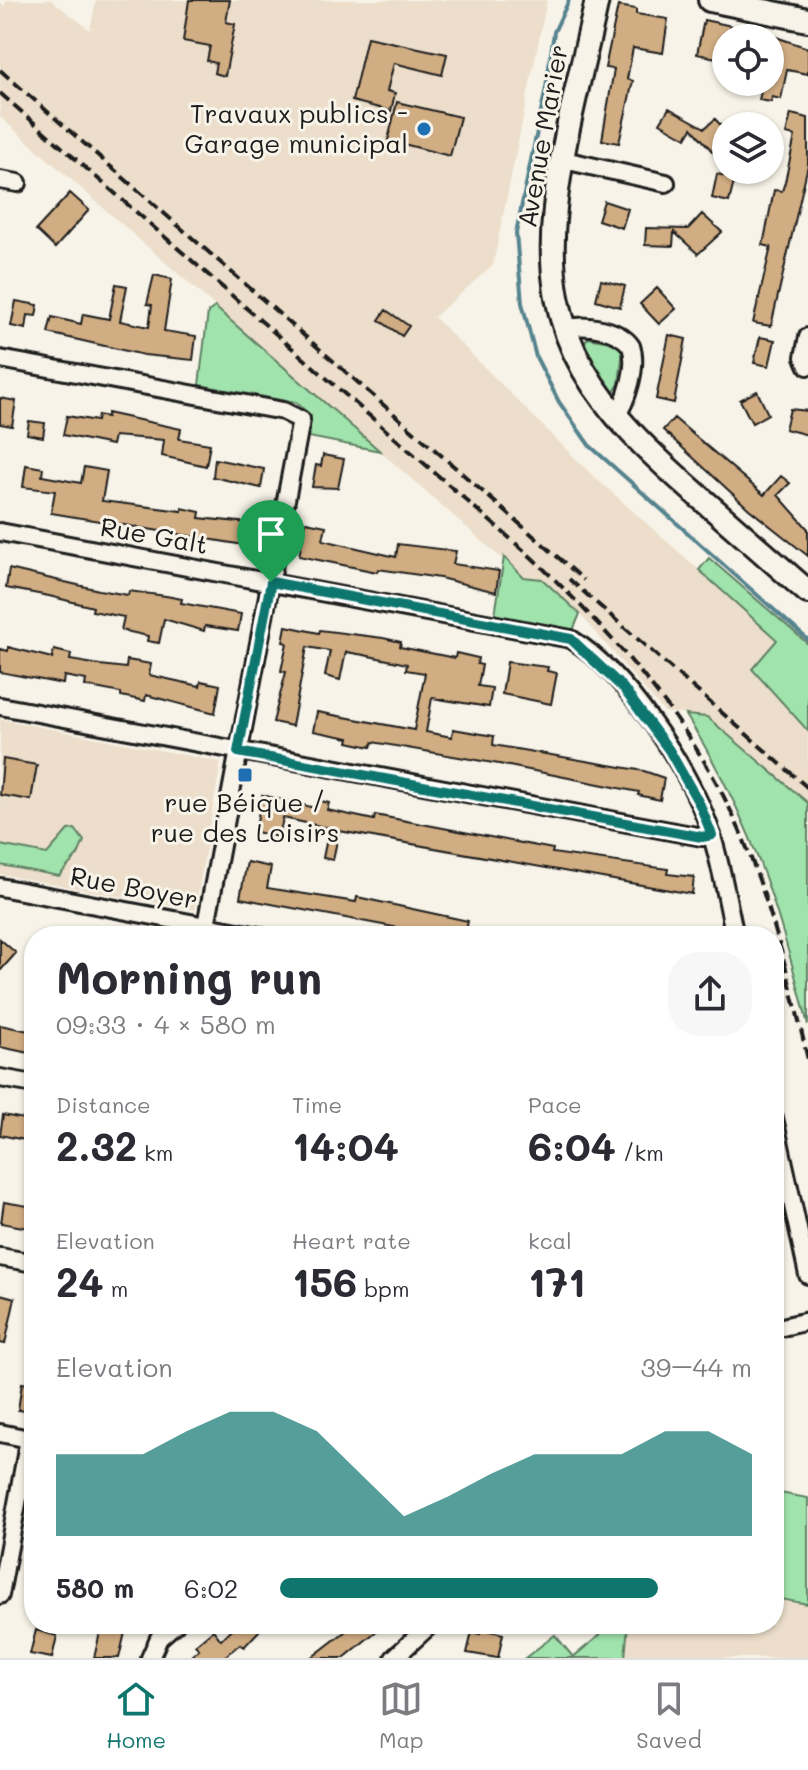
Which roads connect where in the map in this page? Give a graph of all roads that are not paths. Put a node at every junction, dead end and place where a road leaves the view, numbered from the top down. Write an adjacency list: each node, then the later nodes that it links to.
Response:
1 (597, 0): 4 (street, Avenue Marier)
2 (710, 0): 3 (street)
3 (808, 20)
4 (564, 160): 7 (street); 8 (street, Avenue Marier)
5 (0, 180): 6 (street)
6 (18, 183)
7 (666, 183)
8 (566, 329): 12 (street, Avenue Marier); 12 (street)
9 (808, 337): 11 (street)
10 (0, 359): 14 (street)
11 (807, 365)
12 (615, 418): 15 (street, Avenue Marier)
13 (0, 532): 14 (street, Rue Galt)
14 (271, 582): 17 (street); 18 (street, Rue Galt)
15 (808, 592)
16 (0, 706): 17 (street)
17 (238, 752): 18 (street); 21 (street)
18 (712, 835): 22 (street, Rue Galt)
19 (0, 887): 20 (street, Rue Boyer)
20 (182, 926)
21 (206, 926)
22 (733, 926)
23 (0, 1078): 24 (street)
24 (24, 1082)
25 (784, 1164): 28 (street)
26 (0, 1257): 27 (street)
27 (24, 1261)
28 (808, 1275)
29 (808, 1321): 30 (street)
30 (784, 1327)
31 (0, 1433): 32 (street)
32 (24, 1438)
33 (24, 1478): 34 (street)
34 (1, 1589)
35 (164, 1634): 37 (street)
36 (420, 1634): 38 (street)
37 (150, 1658)
38 (394, 1658)

